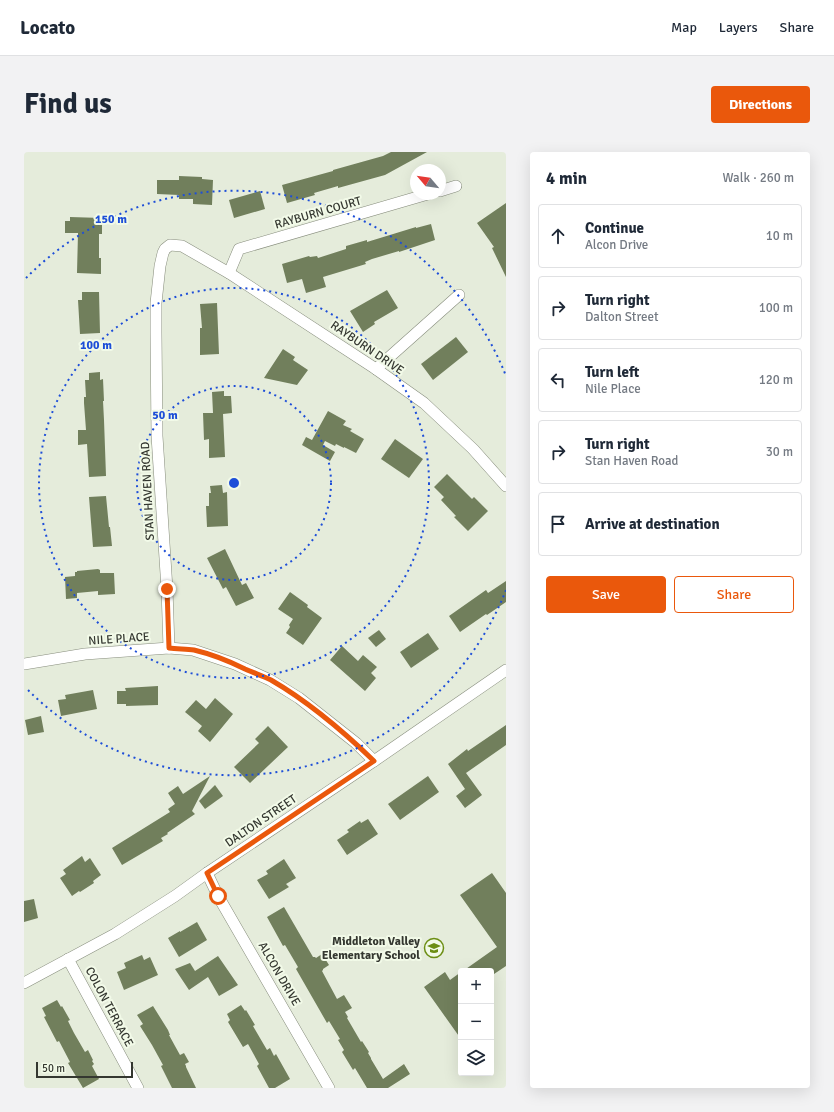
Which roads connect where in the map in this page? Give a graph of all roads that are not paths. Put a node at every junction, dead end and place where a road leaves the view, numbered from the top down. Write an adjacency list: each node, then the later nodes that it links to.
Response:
1 (456, 186): 2 (street)
2 (446, 189)
3 (410, 199): 5 (street, RAYBURN COURT)
4 (197, 254): 5 (street, RAYBURN DRIVE); 9 (street, STAN HAVEN ROAD)
5 (229, 273): 7 (street, RAYBURN DRIVE)
6 (459, 295): 7 (street)
7 (376, 369): 8 (street, RAYBURN DRIVE)
8 (506, 486)
9 (169, 648): 10 (street, NILE PLACE); 12 (street, NILE PLACE)
10 (24, 664)
11 (506, 670): 12 (street, DALTON STREET)
12 (374, 761): 13 (street, DALTON STREET)
13 (207, 873): 14 (street, DALTON STREET); 17 (street, ALCON DRIVE)
14 (68, 958): 15 (street, DALTON STREET); 16 (street, COLON TERRACE)
15 (24, 983)
16 (138, 1088)
17 (328, 1088)

